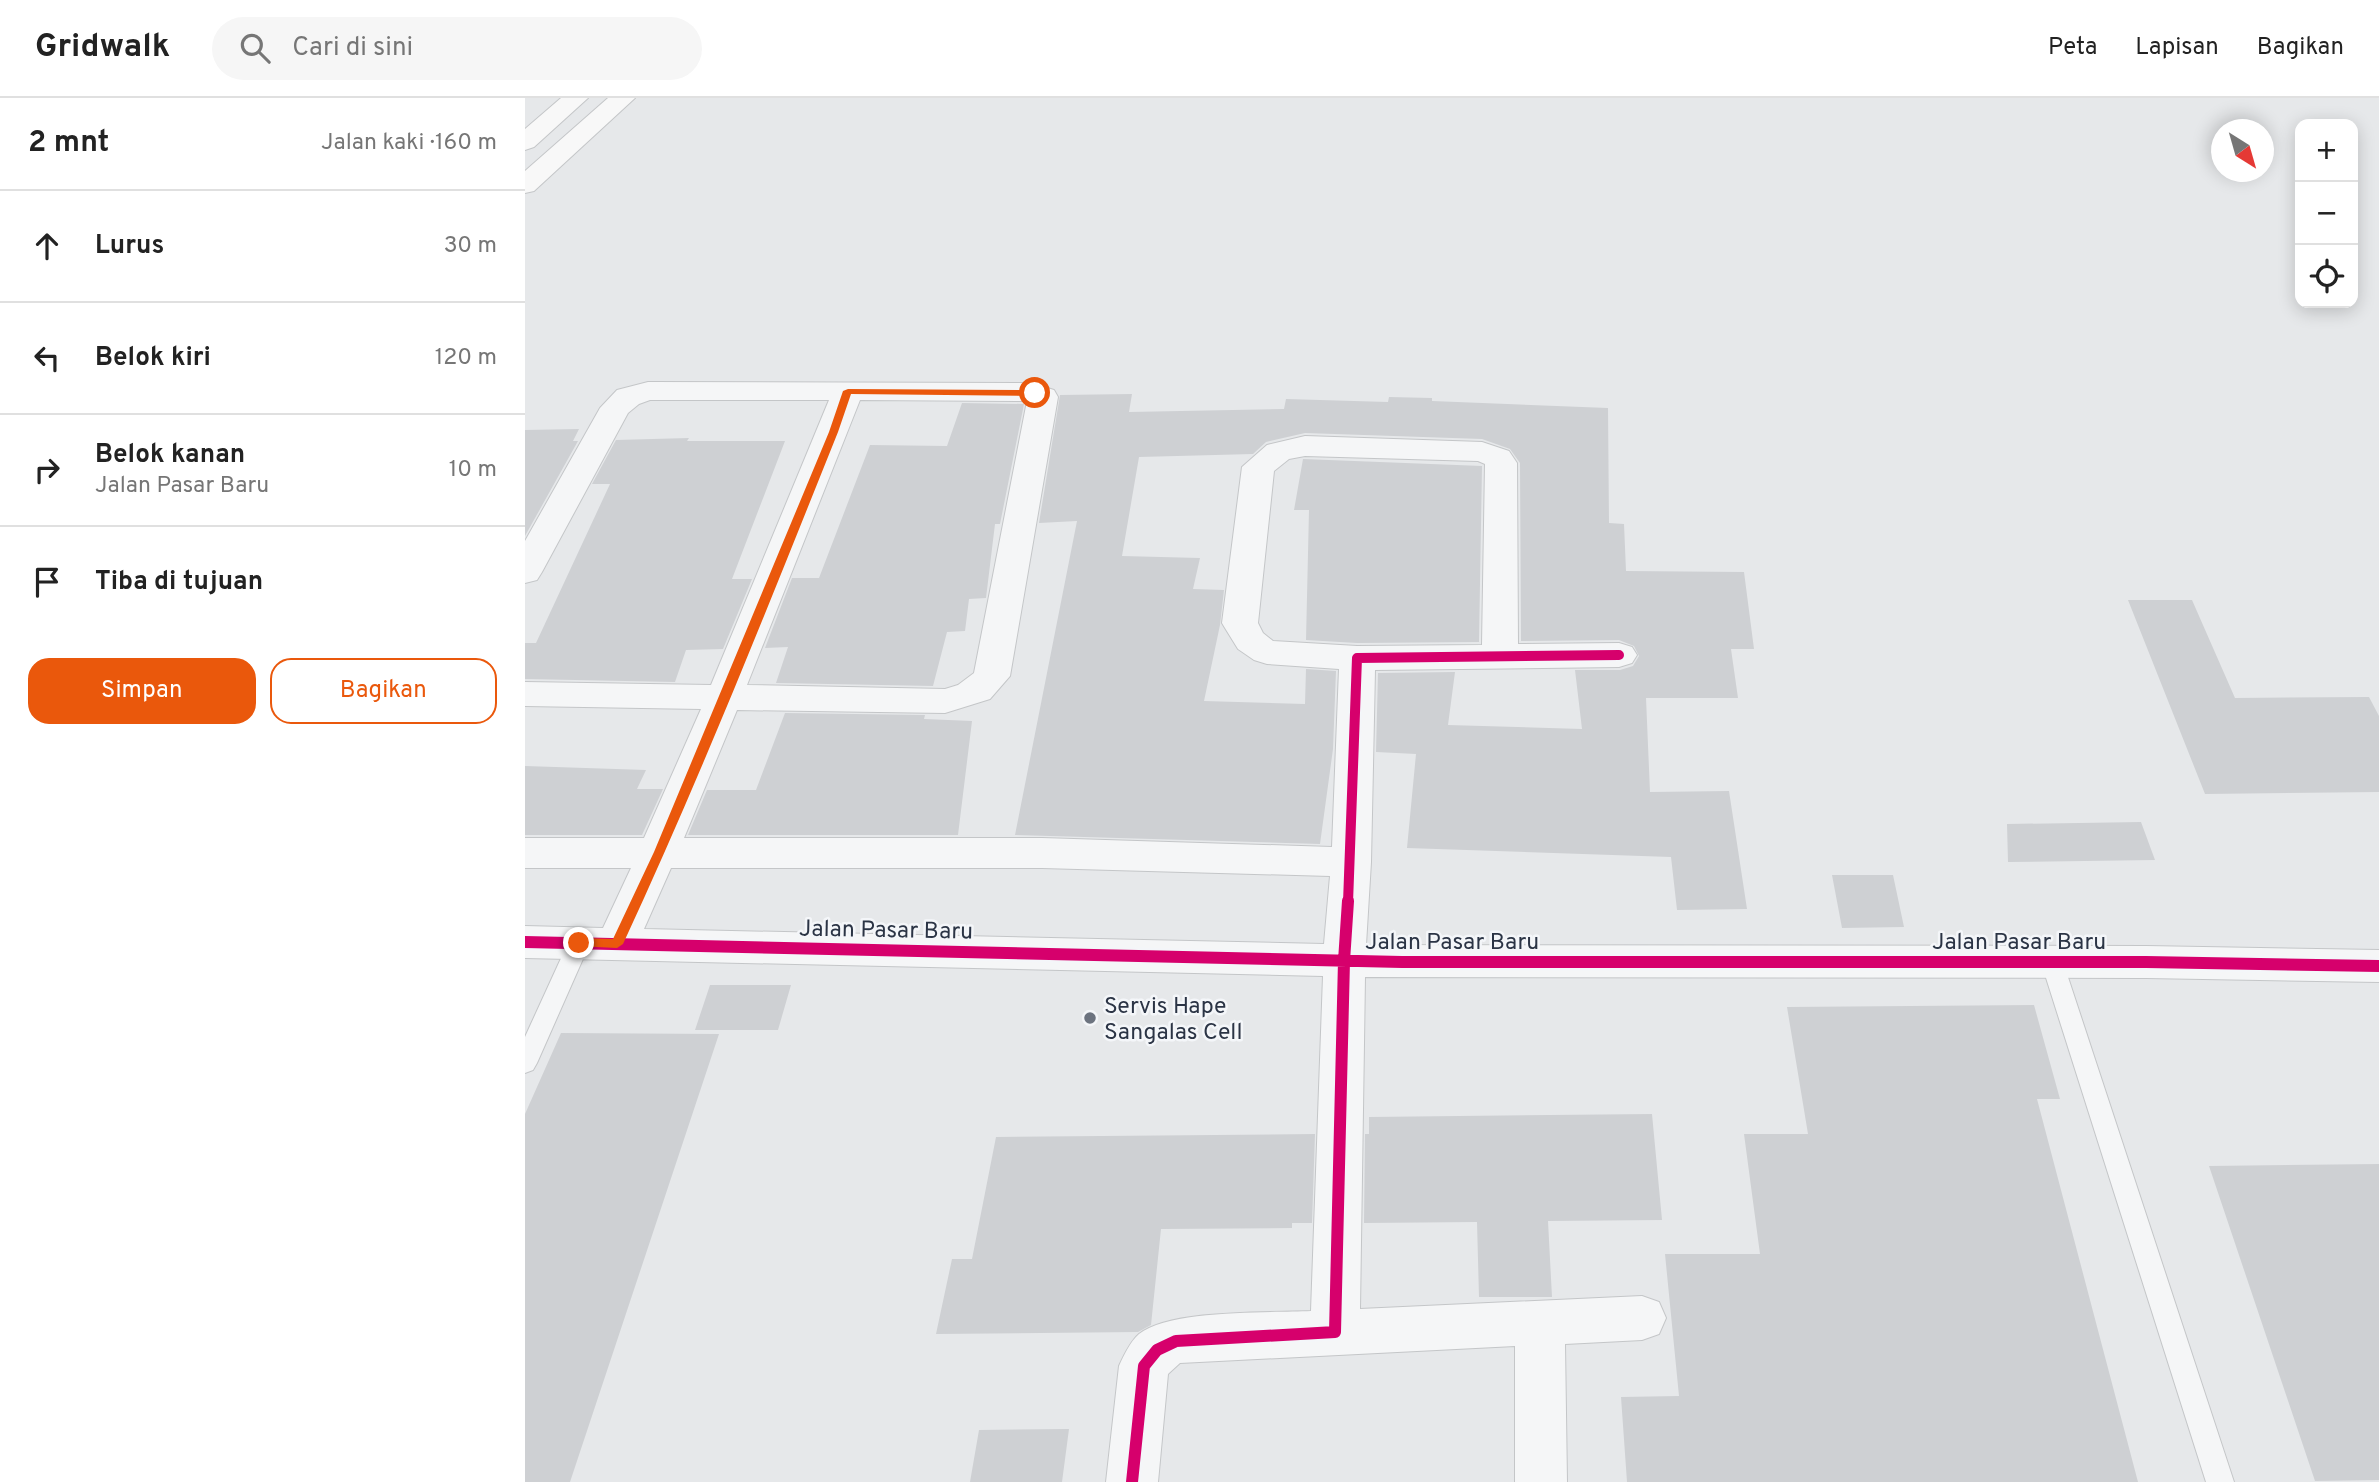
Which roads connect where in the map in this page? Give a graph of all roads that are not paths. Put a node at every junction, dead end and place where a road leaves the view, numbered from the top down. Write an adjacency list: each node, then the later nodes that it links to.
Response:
1 (576, 98): 3 (street)
2 (623, 98): 4 (street)
3 (529, 135)
4 (525, 185)
5 (848, 391): 6 (street); 11 (street); 11 (street)
6 (525, 572)
7 (1619, 655): 8 (street)
8 (1500, 656): 9 (street); 9 (street)
9 (1357, 657): 14 (street)
10 (525, 694): 11 (street)
11 (725, 698): 12 (street)
12 (660, 852): 13 (street); 14 (street); 16 (street)
13 (525, 853)
14 (1351, 862): 17 (street)
15 (525, 942): 16 (street, Jalan Pasar Baru)
16 (598, 943): 17 (street, Jalan Pasar Baru); 20 (lane)
17 (1344, 961): 18 (street, Jalan Pasar Baru); 23 (street)
18 (2052, 962): 19 (street, Jalan Pasar Baru); 26 (lane)
19 (2379, 966)
20 (525, 1063)
21 (1642, 1318): 22 (street)
22 (1540, 1324): 23 (street); 25 (street)
23 (1335, 1332): 24 (street)
24 (1132, 1482)
25 (1541, 1482)
26 (2220, 1482)

